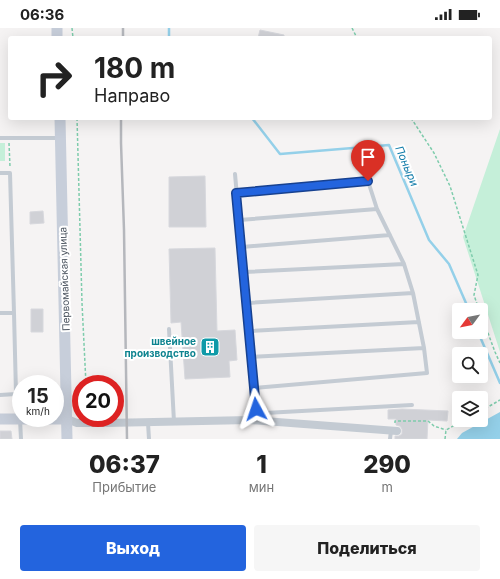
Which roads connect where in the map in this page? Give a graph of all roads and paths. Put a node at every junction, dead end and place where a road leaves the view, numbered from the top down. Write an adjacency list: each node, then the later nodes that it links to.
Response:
1 (60, 120): 6 (street, Первомайская улица)
2 (77, 120): 29 (path)
3 (412, 120): 19 (path)
4 (0, 138): 5 (lane)
5 (9, 138): 6 (lane); 8 (path)
6 (60, 138): 39 (street, Первомайская улица)
7 (0, 173): 8 (lane)
8 (10, 173): 21 (lane)
9 (235, 174): 10 (lane)
10 (236, 193): 11 (lane); 12 (lane)
11 (377, 209): 12 (lane); 13 (lane)
12 (239, 220): 14 (lane)
13 (390, 235): 14 (lane); 15 (lane)
14 (242, 247): 16 (lane)
15 (404, 264): 16 (lane); 17 (lane)
16 (244, 272): 18 (lane)
17 (413, 293): 18 (lane); 22 (lane)
18 (247, 303): 24 (lane)
19 (477, 303)
20 (0, 313): 21 (lane)
21 (14, 313): 31 (lane)
22 (419, 322): 24 (lane); 26 (lane)
23 (169, 329): 41 (lane)
24 (249, 331): 27 (lane)
25 (488, 333): 28 (path)
26 (424, 348): 27 (lane); 30 (lane)
27 (252, 357): 30 (lane)
28 (500, 363)
29 (86, 375)
30 (254, 388): 35 (lane)
31 (0, 395)
32 (500, 401): 34 (path)
33 (412, 405): 35 (lane)
34 (488, 407)
35 (256, 409): 40 (lane)
36 (0, 419): 37 (street)
37 (12, 419)
38 (64, 419): 39 (street)
39 (68, 419): 42 (street); 48 (street, Первомайская улица)
40 (244, 420): 41 (street); 46 (street)
41 (174, 422): 42 (street)
42 (148, 423): 49 (lane)
43 (20, 427): 47 (lane)
44 (452, 427): 45 (path)
45 (446, 430): 46 (path); 50 (path)
46 (393, 433)
47 (21, 439)
48 (67, 439)
49 (149, 439)
50 (445, 439)

